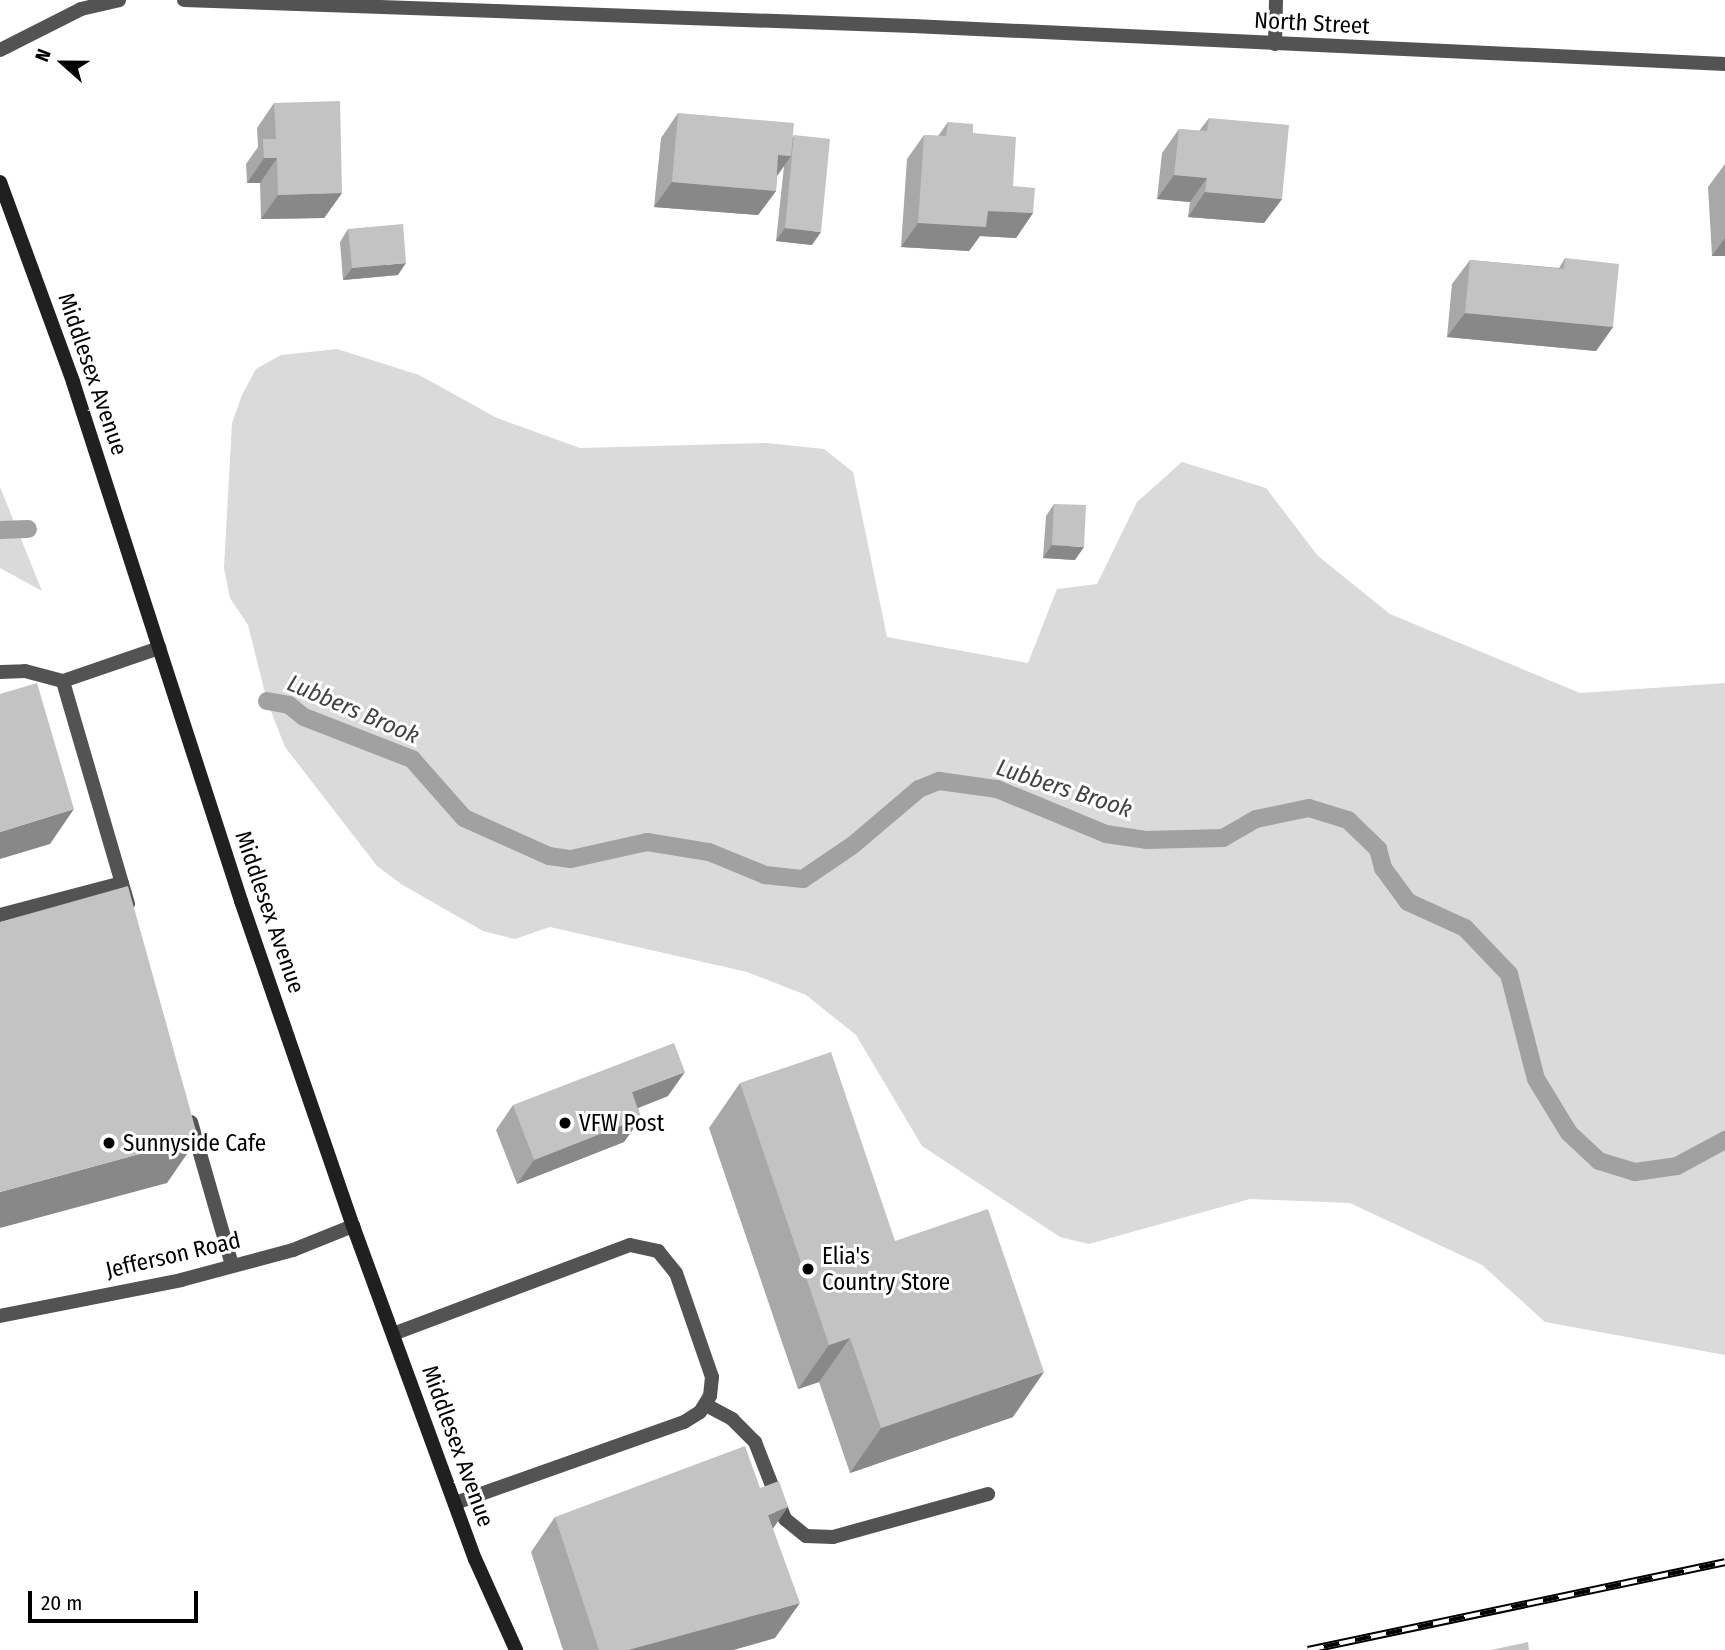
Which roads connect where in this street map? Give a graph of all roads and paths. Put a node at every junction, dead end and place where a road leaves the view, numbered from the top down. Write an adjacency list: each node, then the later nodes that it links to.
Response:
1 (118, 0): 5 (street)
2 (184, 0): 4 (street, North Street)
3 (1276, 0): 4 (street)
4 (1275, 44): 6 (street, North Street)
5 (0, 50)
6 (1725, 64)
7 (0, 182): 8 (main road, Middlesex Avenue)
8 (159, 648): 10 (street); 15 (main road, Middlesex Avenue)
9 (0, 671): 10 (street)
10 (62, 681): 11 (street)
11 (122, 884): 12 (street); 13 (street)
12 (0, 915)
13 (133, 923)
14 (186, 1107): 16 (street)
15 (353, 1226): 16 (street, Jefferson Road); 18 (main road, Middlesex Avenue)
16 (232, 1265): 17 (street, Jefferson Road)
17 (0, 1316)
18 (393, 1334): 19 (street); 21 (main road, Middlesex Avenue)
19 (706, 1405): 20 (street); 21 (street)
20 (988, 1494)
21 (455, 1503): 22 (main road, Middlesex Avenue)
22 (516, 1650)

